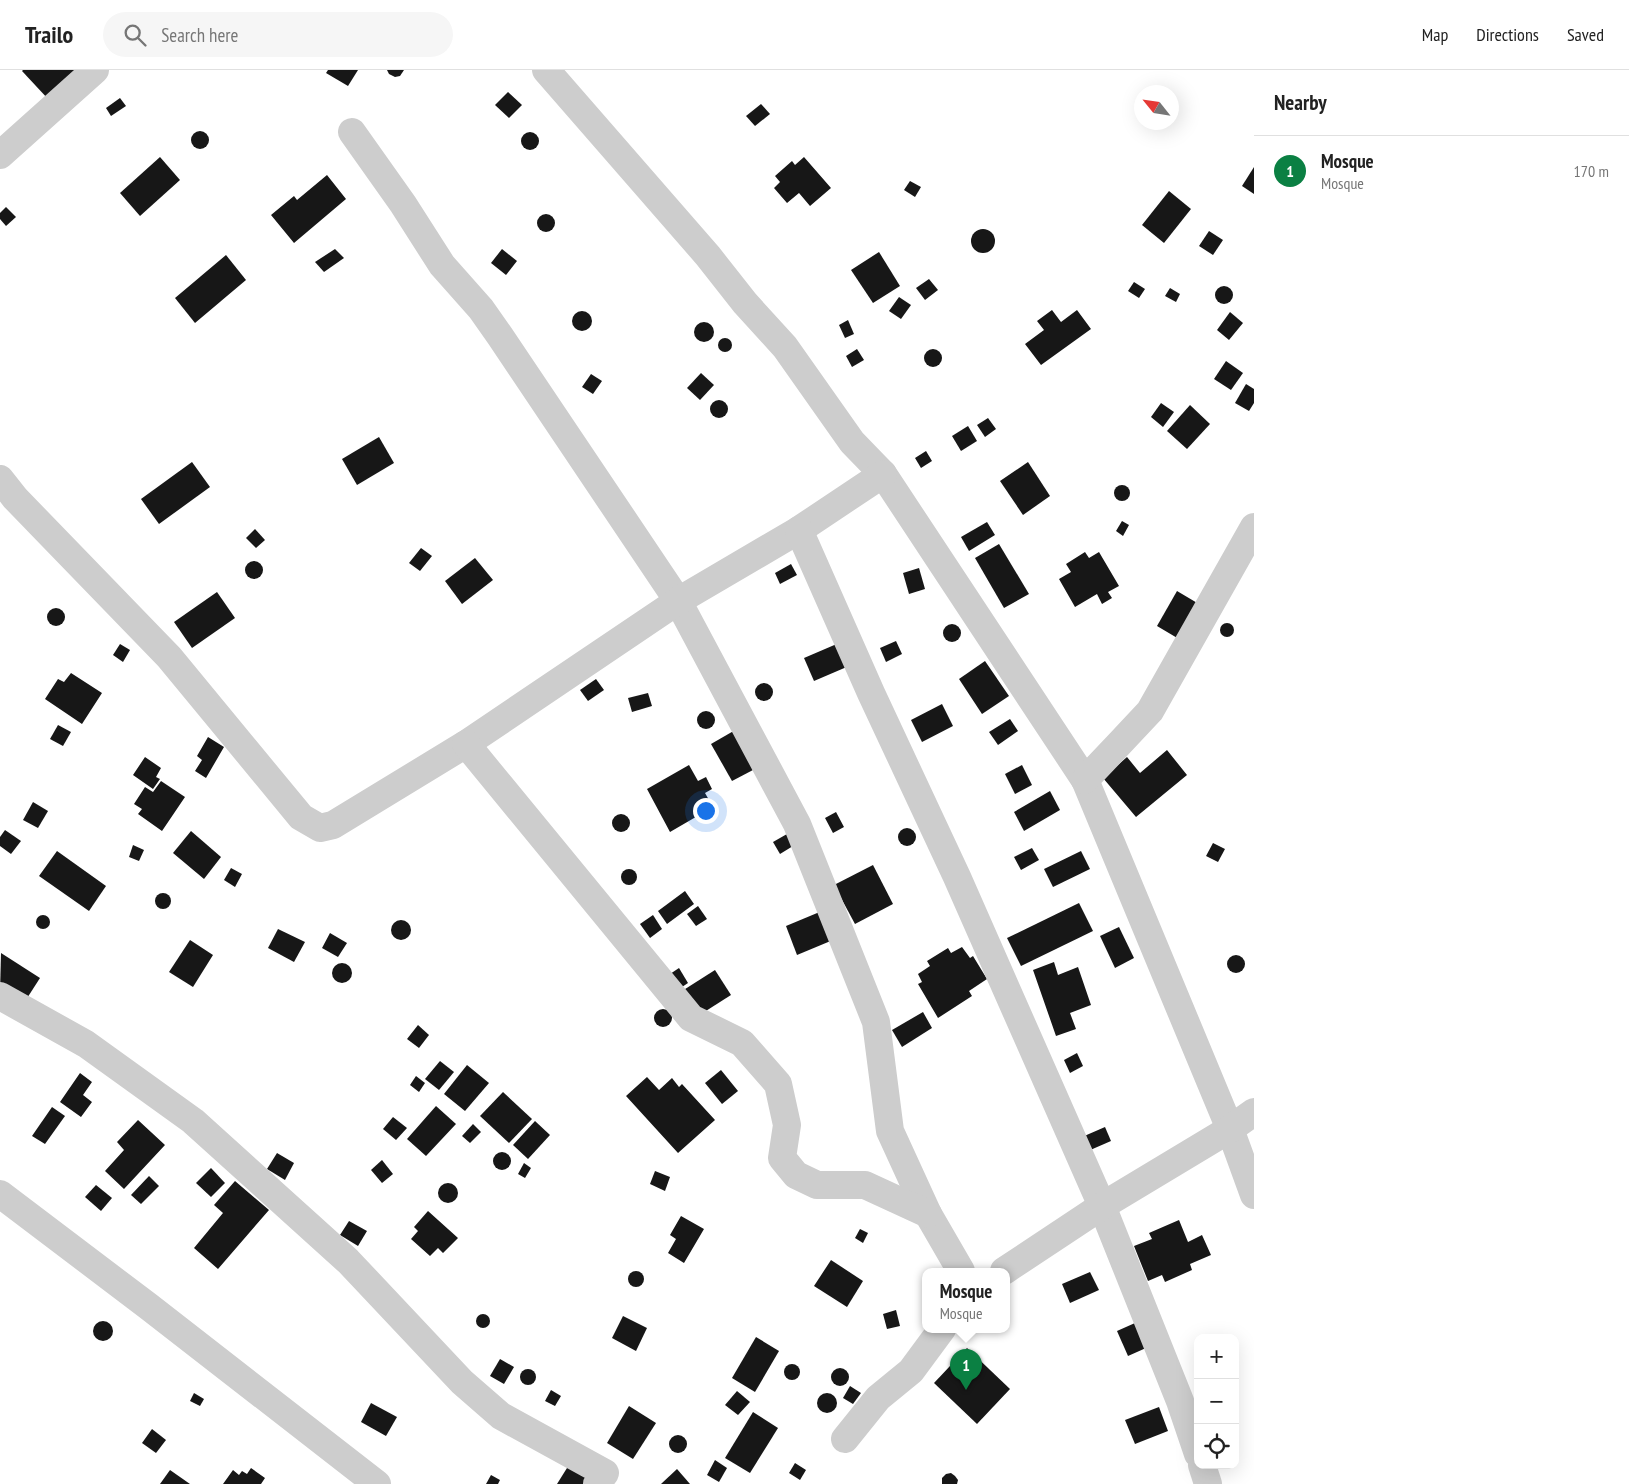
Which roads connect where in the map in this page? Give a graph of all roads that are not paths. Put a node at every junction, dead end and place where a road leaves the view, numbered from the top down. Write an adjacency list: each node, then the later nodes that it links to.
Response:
1 (95, 70): 4 (street)
2 (546, 70): 5 (street)
3 (352, 132): 9 (street)
4 (0, 154)
5 (883, 474): 8 (street); 11 (street)
6 (0, 479): 10 (street)
7 (1254, 527): 11 (street)
8 (799, 530): 9 (street); 17 (street)
9 (678, 601): 10 (street); 18 (street)
10 (466, 744): 18 (street)
11 (1085, 780): 14 (street)
12 (0, 996): 26 (street)
13 (1254, 1112): 14 (street)
14 (1230, 1129): 16 (street); 17 (street)
15 (0, 1194): 25 (street)
16 (1254, 1195)
17 (1102, 1206): 20 (street); 23 (street)
18 (928, 1214): 19 (street)
19 (959, 1268)
20 (1009, 1268)
21 (939, 1333): 22 (street)
22 (845, 1438)
23 (1194, 1442)
24 (1203, 1469): 27 (street)
25 (377, 1484)
26 (597, 1484)
27 (1208, 1484)

